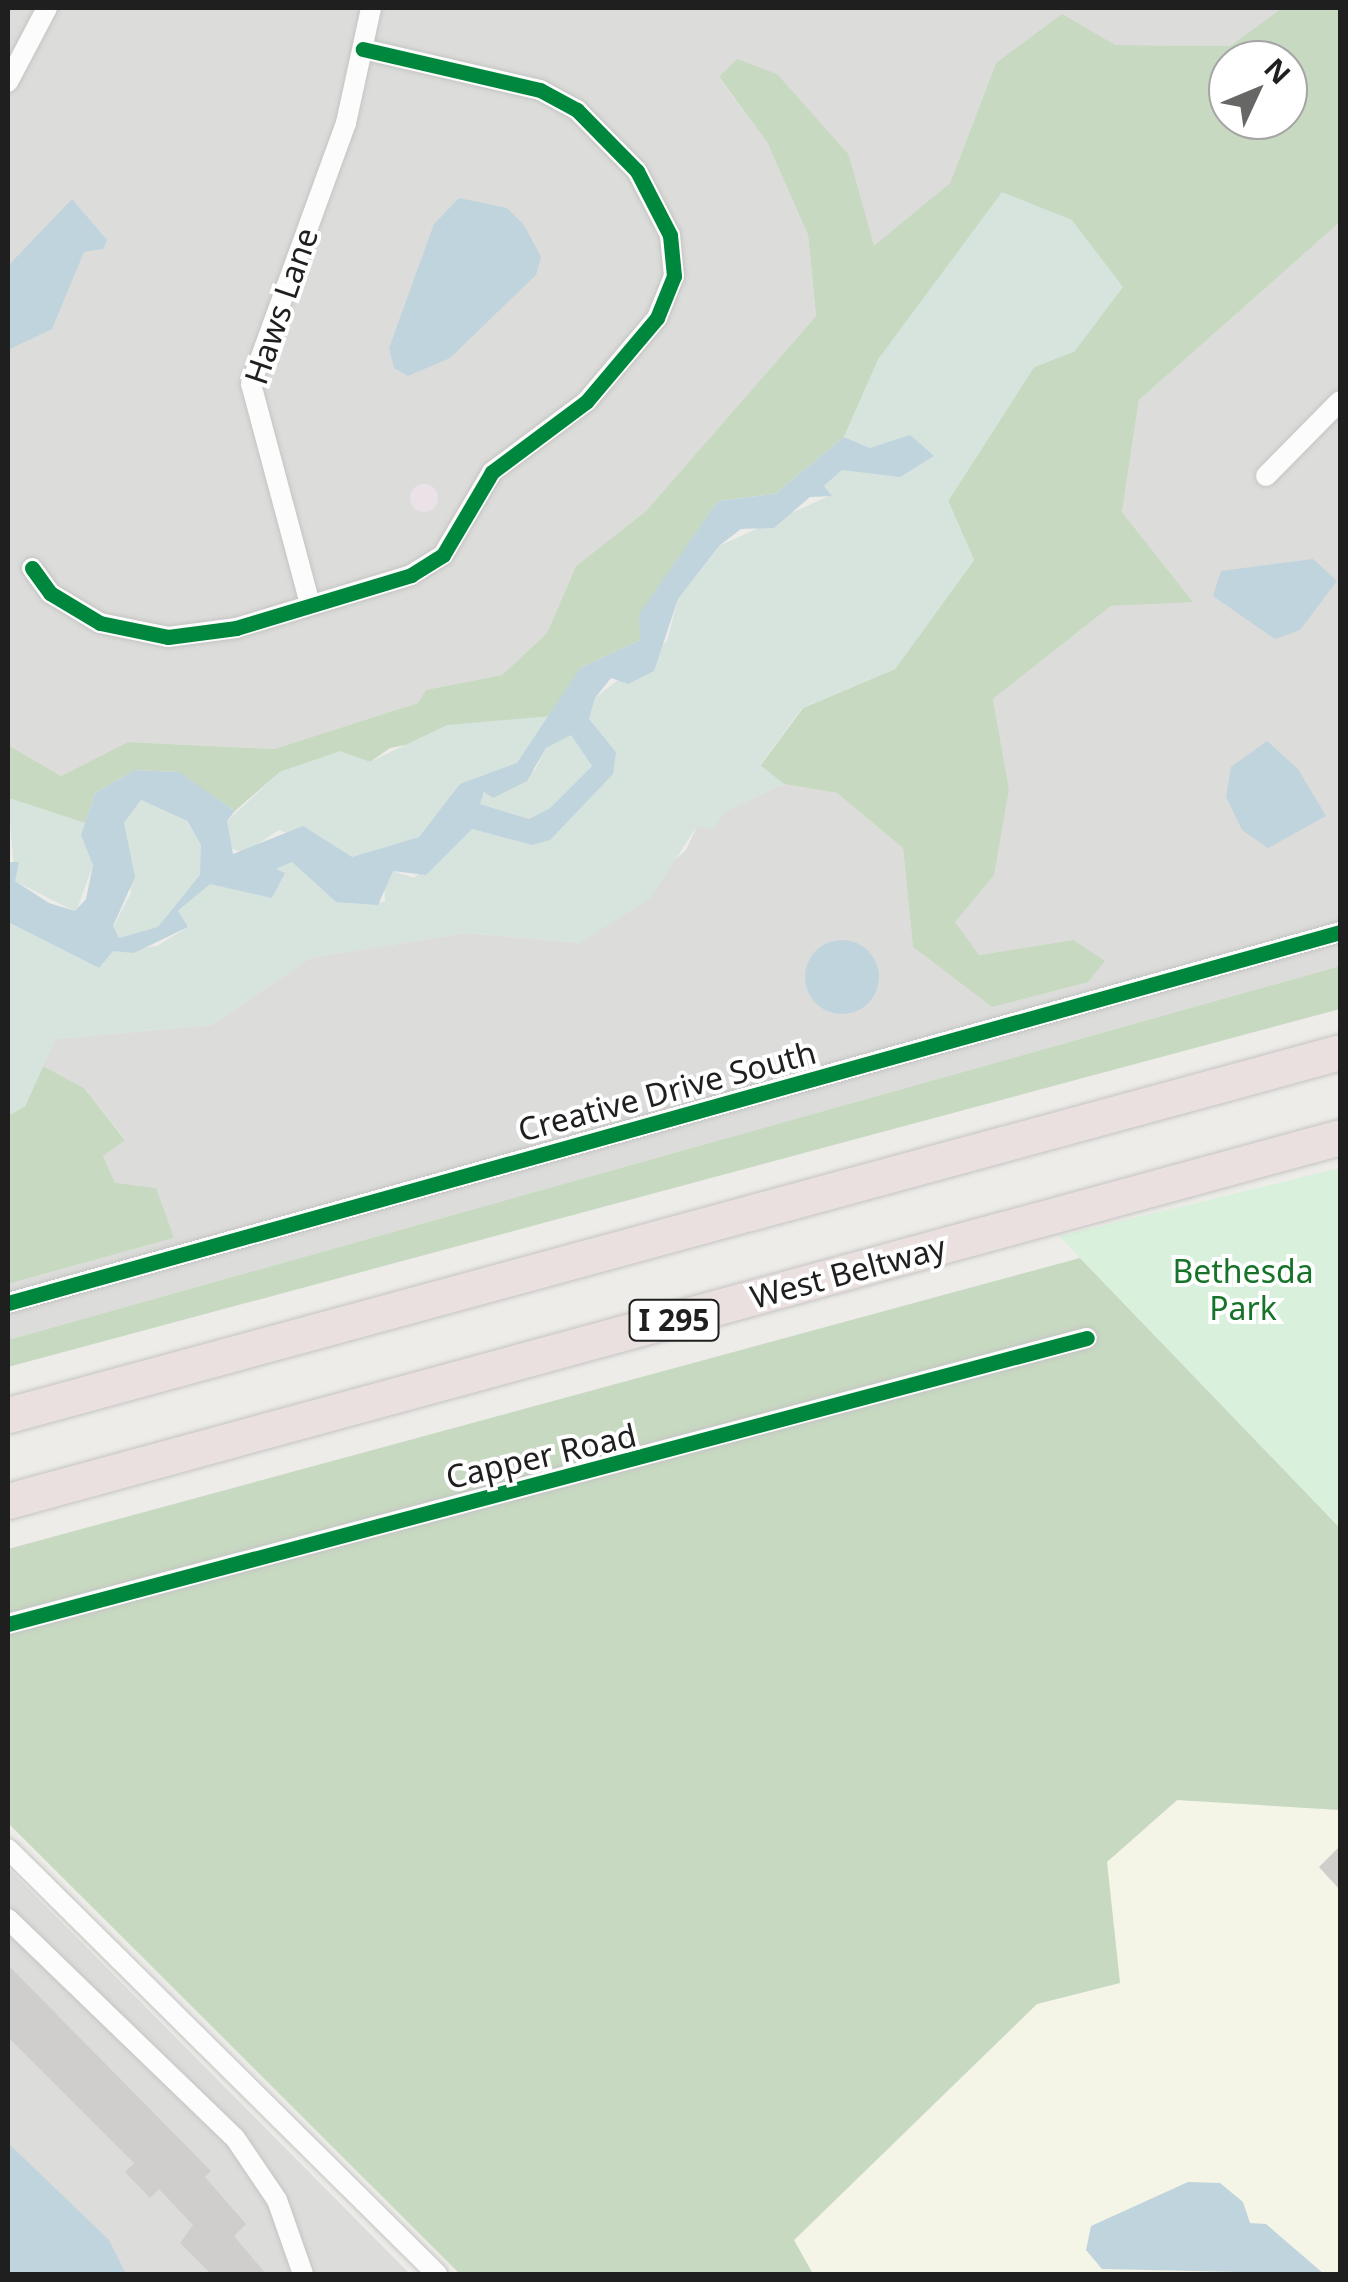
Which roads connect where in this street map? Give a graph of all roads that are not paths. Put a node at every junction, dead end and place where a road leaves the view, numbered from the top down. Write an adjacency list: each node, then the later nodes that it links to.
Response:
1 (47, 8): 4 (street)
2 (371, 8): 3 (street, Haws Lane)
3 (364, 49): 8 (street, Haws Lane); 8 (street)
4 (8, 82)
5 (1340, 402): 6 (street)
6 (1266, 476)
7 (32, 568): 8 (street)
8 (310, 604)
9 (1340, 932): 12 (street, Creative Drive South)
10 (1340, 1052): 14 (highway, I 295)
11 (1340, 1138): 15 (highway, West Beltway / I 295)
12 (8, 1303)
13 (1087, 1338): 16 (street, Capper Road)
14 (8, 1415)
15 (8, 1501)
16 (8, 1624)
17 (8, 1849): 20 (street)
18 (8, 1919): 19 (street)
19 (303, 2274)
20 (437, 2274)

